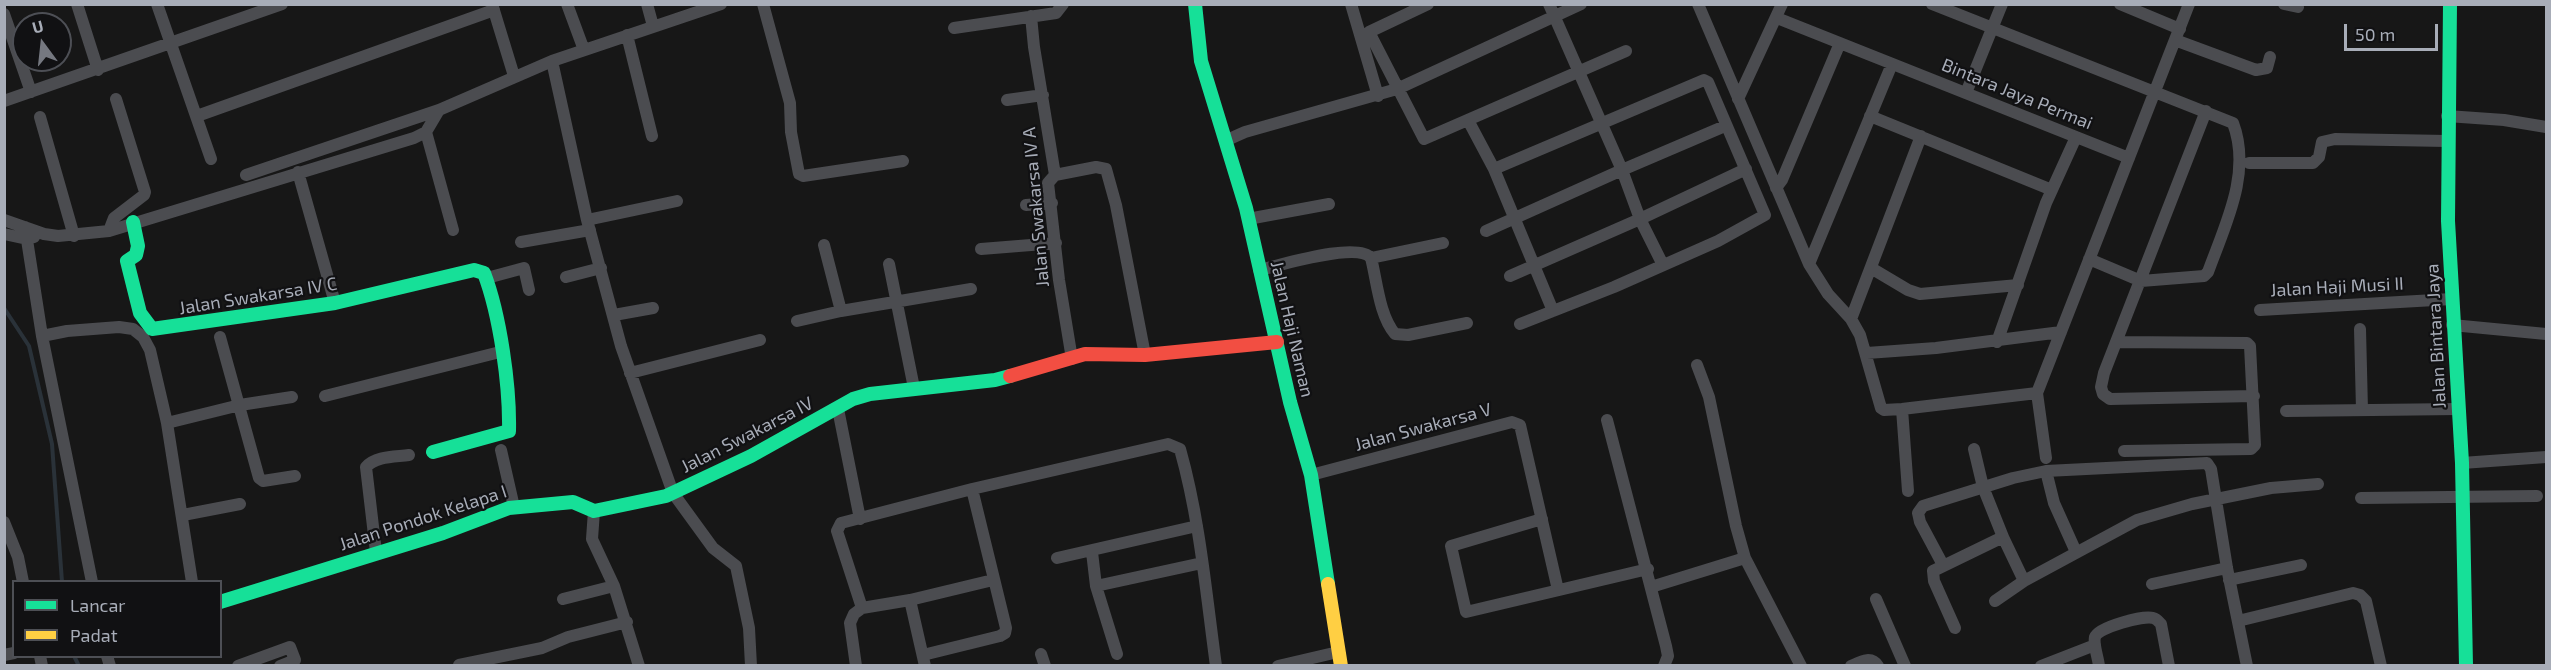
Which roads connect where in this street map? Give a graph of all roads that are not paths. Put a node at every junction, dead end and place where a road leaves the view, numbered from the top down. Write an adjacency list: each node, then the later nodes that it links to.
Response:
1 (78, 4): 41 (street)
2 (157, 4): 35 (street)
3 (238, 4): 27 (street)
4 (282, 4): 27 (street)
5 (567, 4): 36 (street)
6 (647, 4): 29 (street)
7 (721, 4): 29 (street)
8 (763, 4): 72 (street)
9 (1063, 4): 25 (street)
10 (1195, 4): 68 (street, Jalan Haji Naman)
11 (1351, 4): 49 (street)
12 (1428, 4): 44 (street)
13 (1581, 4): 24 (street)
14 (1782, 4): 28 (street)
15 (1932, 4): 31 (street)
16 (2002, 4): 31 (street)
17 (2120, 4): 32 (street)
18 (2189, 4): 32 (street)
19 (2284, 4): 23 (street)
20 (2450, 4): 58 (street, Jalan Bintara Jaya)
21 (1700, 6): 51 (street)
22 (493, 7): 43 (street); 56 (street)
23 (2298, 7)
24 (1552, 10): 42 (street); 44 (street)
25 (1031, 16): 30 (street); 48 (street, Jalan Swakarsa IV A)
26 (5, 18): 45 (street)
27 (243, 18): 35 (street)
28 (1777, 18): 34 (street, Bintara Jaya Permai); 51 (street)
29 (653, 26): 33 (street)
30 (954, 28)
31 (1992, 28): 46 (street); 47 (street)
32 (2177, 34): 38 (street); 47 (street)
33 (627, 35): 36 (street); 65 (street)
34 (1840, 43): 40 (street, Bintara Jaya Permai); 80 (street)
35 (170, 44): 41 (street); 56 (street)
36 (584, 50): 39 (street)
37 (1626, 51): 42 (street)
38 (2270, 57)
39 (552, 62): 43 (street); 91 (street, Jalan Swakarsa IV)
40 (1892, 64): 46 (street, Bintara Jaya Permai); 57 (street)
41 (98, 70): 45 (street)
42 (1579, 72): 60 (street); 61 (street)
43 (514, 76): 54 (street)
44 (1397, 89): 49 (street); 60 (street)
45 (31, 92): 53 (street)
46 (1966, 93): 67 (street, Bintara Jaya Permai)
47 (2154, 93): 55 (street); 70 (street)
48 (1043, 94): 52 (street); 79 (street, Jalan Swakarsa IV A)
49 (1378, 96): 68 (street)
50 (116, 99): 92 (street)
51 (1738, 99): 80 (street)
52 (1007, 100)
53 (4, 101)
54 (439, 110): 64 (street); 78 (street)
55 (2206, 111): 115 (street); 115 (street)
56 (197, 116): 71 (street)
57 (1870, 116): 66 (street); 106 (street)
58 (2447, 116): 63 (street); 69 (street, Jalan Bintara Jaya)
59 (40, 117): 97 (street)
60 (1469, 122): 74 (street)
61 (1602, 123): 62 (street); 74 (street); 76 (street)
62 (1725, 126): 75 (street); 76 (street)
63 (2547, 127)
64 (426, 132): 77 (street); 93 (street)
65 (652, 136)
66 (1921, 136): 81 (street); 110 (street)
67 (2076, 137): 70 (street, Bintara Jaya Permai); 81 (street)
68 (1227, 140): 87 (street, Jalan Haji Naman)
69 (2447, 141): 73 (street); 119 (street, Jalan Bintara Jaya)
70 (2129, 158): 104 (street)
71 (211, 159)
72 (903, 161)
73 (2249, 163)
74 (1494, 169): 86 (street)
75 (1746, 169): 88 (street); 107 (street)
76 (1622, 170): 86 (street); 88 (street)
77 (298, 172): 90 (street); 121 (street)
78 (246, 175)
79 (1054, 175): 83 (street, Jalan Swakarsa IV A); 143 (street)
80 (1776, 188): 106 (street)
81 (2052, 190): 116 (street)
82 (677, 201): 91 (street)
83 (1052, 203): 85 (street); 99 (street, Jalan Swakarsa IV A)
84 (1329, 204): 87 (street)
85 (1026, 205)
86 (1514, 218): 94 (street); 108 (street)
87 (1248, 219): 111 (street, Jalan Haji Naman)
88 (1640, 219): 107 (street); 108 (street)
89 (4, 220): 95 (street)
90 (133, 222): 92 (street); 121 (street, Jalan Swakarsa IV C)
91 (588, 225): 98 (street); 109 (street, Jalan Swakarsa IV)
92 (110, 231): 97 (street)
93 (453, 231)
94 (1486, 231)
95 (26, 233): 96 (street); 97 (street); 135 (street)
96 (4, 234)
97 (74, 236)
98 (521, 242)
99 (1056, 243): 102 (street); 144 (street, Jalan Swakarsa IV A)
100 (1443, 243): 103 (street)
101 (824, 245): 124 (street)
102 (981, 249)
103 (1371, 258): 111 (street); 129 (street)
104 (2089, 260): 115 (street); 133 (street)
105 (890, 264): 120 (street)
106 (1809, 264): 127 (street)
107 (1663, 265): 125 (street)
108 (1535, 266): 113 (street); 125 (street)
109 (601, 268): 114 (street); 126 (street, Jalan Swakarsa IV)
110 (1871, 268): 116 (street); 127 (street)
111 (1259, 270): 138 (street, Jalan Haji Naman)
112 (486, 275): 118 (street); 121 (street, Jalan Swakarsa IV C); 141 (street)
113 (1509, 276)
114 (566, 277)
115 (2140, 281): 140 (street)
116 (2019, 285): 139 (street)
117 (971, 289): 120 (street)
118 (529, 290)
119 (2452, 299): 123 (street, Jalan Haji Musi II); 131 (street, Jalan Bintara Jaya)
120 (897, 300): 124 (street); 147 (street)
121 (335, 303)
122 (653, 308): 126 (street)
123 (2259, 310)
124 (842, 311): 128 (street)
125 (1553, 311): 130 (street)
126 (614, 315): 146 (street, Jalan Swakarsa IV)
127 (1851, 319): 142 (street)
128 (797, 321)
129 (1467, 323)
130 (1520, 324)
131 (2452, 325): 134 (street); 155 (street, Jalan Bintara Jaya)
132 (2360, 329): 156 (street)
133 (2061, 332): 139 (street); 148 (street)
134 (2547, 334)
135 (42, 336): 159 (street); 199 (street)
136 (220, 337): 152 (street)
137 (760, 340): 146 (street)
138 (1277, 342): 143 (street, Jalan Swakarsa IV); 168 (street, Jalan Haji Naman)
139 (1997, 342): 142 (street)
140 (2118, 342): 150 (street); 150 (street)
141 (500, 352): 149 (street); 162 (street)
142 (1867, 353): 154 (street)
143 (1145, 355): 144 (street, Jalan Swakarsa IV)
144 (1072, 358): 147 (street, Jalan Swakarsa IV)
145 (1697, 364): 192 (street)
146 (630, 373): 174 (street, Jalan Swakarsa IV)
147 (914, 388): 153 (street, Jalan Swakarsa IV)
148 (2037, 393): 154 (street); 167 (street)
149 (325, 396)
150 (2254, 396): 163 (street)
151 (292, 397): 152 (street)
152 (240, 405): 159 (street); 169 (street)
153 (838, 409): 174 (street, Jalan Swakarsa IV); 183 (street)
154 (1902, 409): 173 (street)
155 (2458, 409): 156 (street); 166 (street, Jalan Bintara Jaya)
156 (2361, 410): 157 (street)
157 (2286, 411)
158 (1607, 420): 196 (street)
159 (167, 423): 182 (street)
160 (1974, 449): 171 (street)
161 (501, 450): 180 (street)
162 (433, 452)
163 (2124, 452)
164 (409, 455): 188 (street)
165 (2547, 457): 166 (street)
166 (2462, 463): 176 (street, Jalan Bintara Jaya)
167 (2046, 465): 171 (street); 178 (street); 190 (street)
168 (1311, 475): 184 (street, Jalan Swakarsa V); 219 (street, Jalan Haji Naman)
169 (295, 476)
170 (2318, 484): 178 (street)
171 (1983, 487): 187 (street); 194 (street)
172 (972, 489): 183 (street); 186 (street); 201 (street)
173 (1908, 491)
174 (674, 493): 181 (street, Jalan Pondok Kelapa I); 225 (street)
175 (2537, 496): 176 (street)
176 (2463, 497): 177 (street); 239 (street, Jalan Bintara Jaya)
177 (2361, 498)
178 (2217, 500): 190 (street); 197 (street)
179 (240, 504): 182 (street)
180 (514, 507): 181 (street, Jalan Pondok Kelapa I); 188 (street, Jalan Pondok Kelapa I)
181 (594, 511): 204 (street)
182 (183, 515): 200 (street)
183 (860, 519): 213 (street)
184 (1542, 519): 207 (street, Jalan Swakarsa V); 207 (street)
185 (4, 522): 198 (street)
186 (1197, 526): 189 (street); 193 (street)
187 (2003, 537): 194 (street); 202 (street)
188 (376, 552): 211 (street, Jalan Pondok Kelapa I)
189 (1092, 552): 191 (street); 205 (street)
190 (2076, 552): 202 (street)
191 (1057, 558)
192 (1745, 558): 206 (street); 230 (street)
193 (1202, 563): 205 (street); 227 (street)
194 (1943, 565): 216 (street)
195 (2301, 565): 197 (street)
196 (1648, 569): 206 (street); 207 (street)
197 (2228, 574): 203 (street); 214 (street)
198 (23, 580)
199 (92, 580)
200 (192, 580)
201 (993, 580): 210 (street); 220 (street)
202 (2024, 581): 212 (street)
203 (2152, 584)
204 (614, 586): 208 (street); 215 (street)
205 (1096, 586): 218 (street)
206 (1651, 587): 229 (street)
207 (1558, 590)
208 (563, 599)
209 (1876, 599): 233 (street)
210 (910, 600): 213 (street); 220 (street)
211 (222, 601)
212 (1995, 601)
213 (862, 608): 226 (street)
214 (2238, 621): 237 (street); 238 (street)
215 (627, 622): 221 (street); 224 (street)
216 (1955, 628)
217 (2095, 645): 234 (street); 235 (street); 236 (street)
218 (1117, 654)
219 (1340, 659): 228 (street)
220 (924, 660)
221 (465, 665)
222 (238, 666): 223 (street)
223 (280, 666)
224 (639, 666)
225 (751, 666)
226 (856, 666)
227 (1216, 666)
228 (1278, 666)
229 (1664, 666)
230 (1801, 666)
231 (1851, 666): 232 (street)
232 (1878, 666)
233 (1905, 666)
234 (2041, 666)
235 (2099, 666)
236 (2169, 666)
237 (2247, 666)
238 (2381, 666)
239 (2466, 666)

